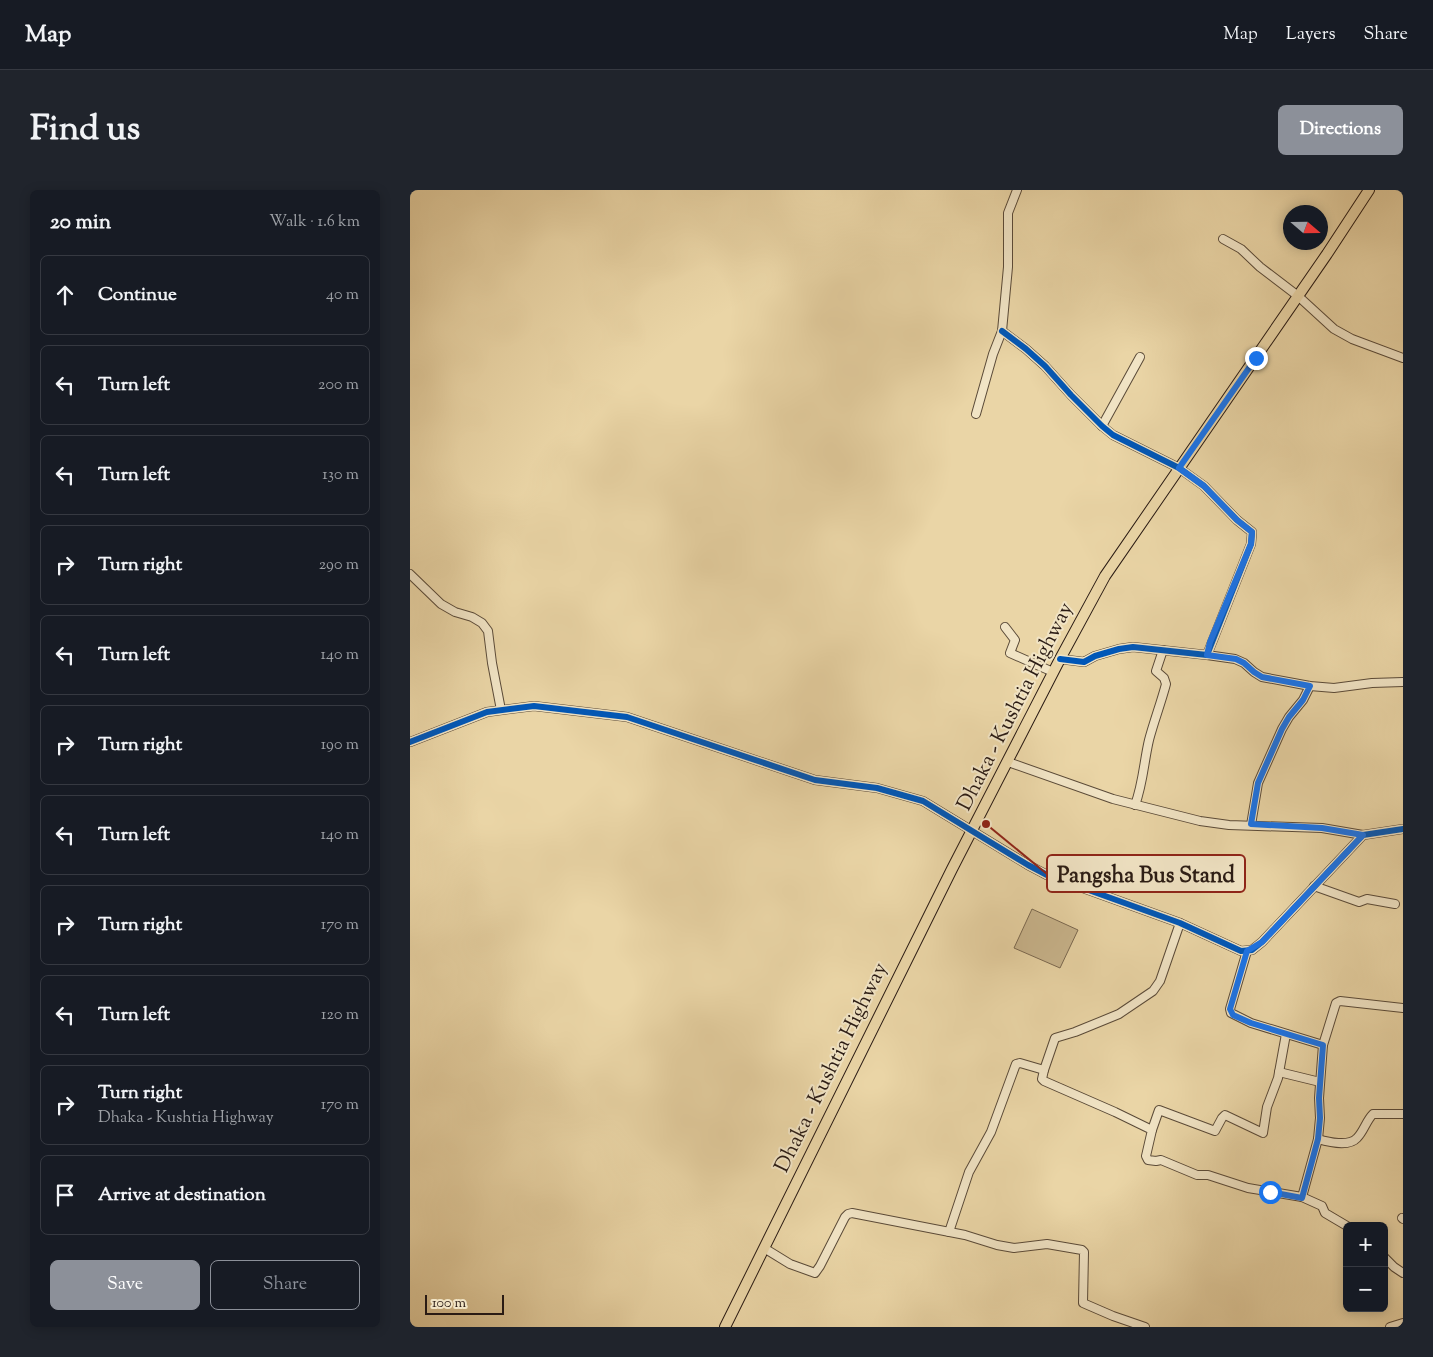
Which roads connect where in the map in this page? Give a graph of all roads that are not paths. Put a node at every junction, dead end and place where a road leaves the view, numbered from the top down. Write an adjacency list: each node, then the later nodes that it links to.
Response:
1 (1017, 190): 5 (street)
2 (1369, 190): 4 (main road, Dhaka - Kushtia Highway)
3 (1223, 239): 4 (street)
4 (1298, 296): 7 (street); 10 (main road, Dhaka - Kushtia Highway)
5 (1002, 331): 8 (street); 9 (street)
6 (1140, 357): 9 (street)
7 (1403, 358)
8 (976, 414)
9 (1102, 426): 10 (street)
10 (1179, 468): 14 (street); 15 (main road, Dhaka - Kushtia Highway)
11 (410, 574): 19 (street)
12 (1005, 627): 16 (street)
13 (1163, 650): 14 (street); 15 (street); 22 (street)
14 (1207, 655): 18 (street)
15 (1060, 660): 16 (main road, Dhaka - Kushtia Highway)
16 (1053, 672): 21 (main road, Dhaka - Kushtia Highway)
17 (1403, 682): 18 (street)
18 (1310, 686): 23 (street)
19 (501, 710): 20 (street); 25 (street)
20 (410, 742)
21 (1008, 762): 22 (street); 25 (main road, Dhaka - Kushtia Highway)
22 (1135, 805): 23 (street)
23 (1251, 824): 26 (street)
24 (1403, 829): 26 (street)
25 (972, 832): 29 (street); 43 (main road, Dhaka - Kushtia Highway)
26 (1363, 835): 27 (street)
27 (1314, 886): 28 (street); 30 (street)
28 (1395, 904)
29 (1180, 923): 30 (street); 34 (street)
30 (1247, 951): 32 (street)
31 (1403, 1008): 33 (street)
32 (1286, 1034): 33 (street); 35 (street)
33 (1323, 1045): 36 (street)
34 (1044, 1070): 38 (street); 42 (street)
35 (1279, 1072): 36 (street); 38 (street)
36 (1320, 1082): 39 (street)
37 (1403, 1114): 39 (street)
38 (1152, 1130): 40 (street)
39 (1318, 1139): 40 (street)
40 (1302, 1198): 41 (street)
41 (1343, 1224)
42 (949, 1232): 43 (street); 48 (street)
43 (764, 1248): 47 (main road, Dhaka - Kushtia Highway)
44 (1388, 1260): 45 (street)
45 (1403, 1273)
46 (1403, 1323): 49 (street)
47 (725, 1327)
48 (1145, 1327)
49 (1390, 1327)

